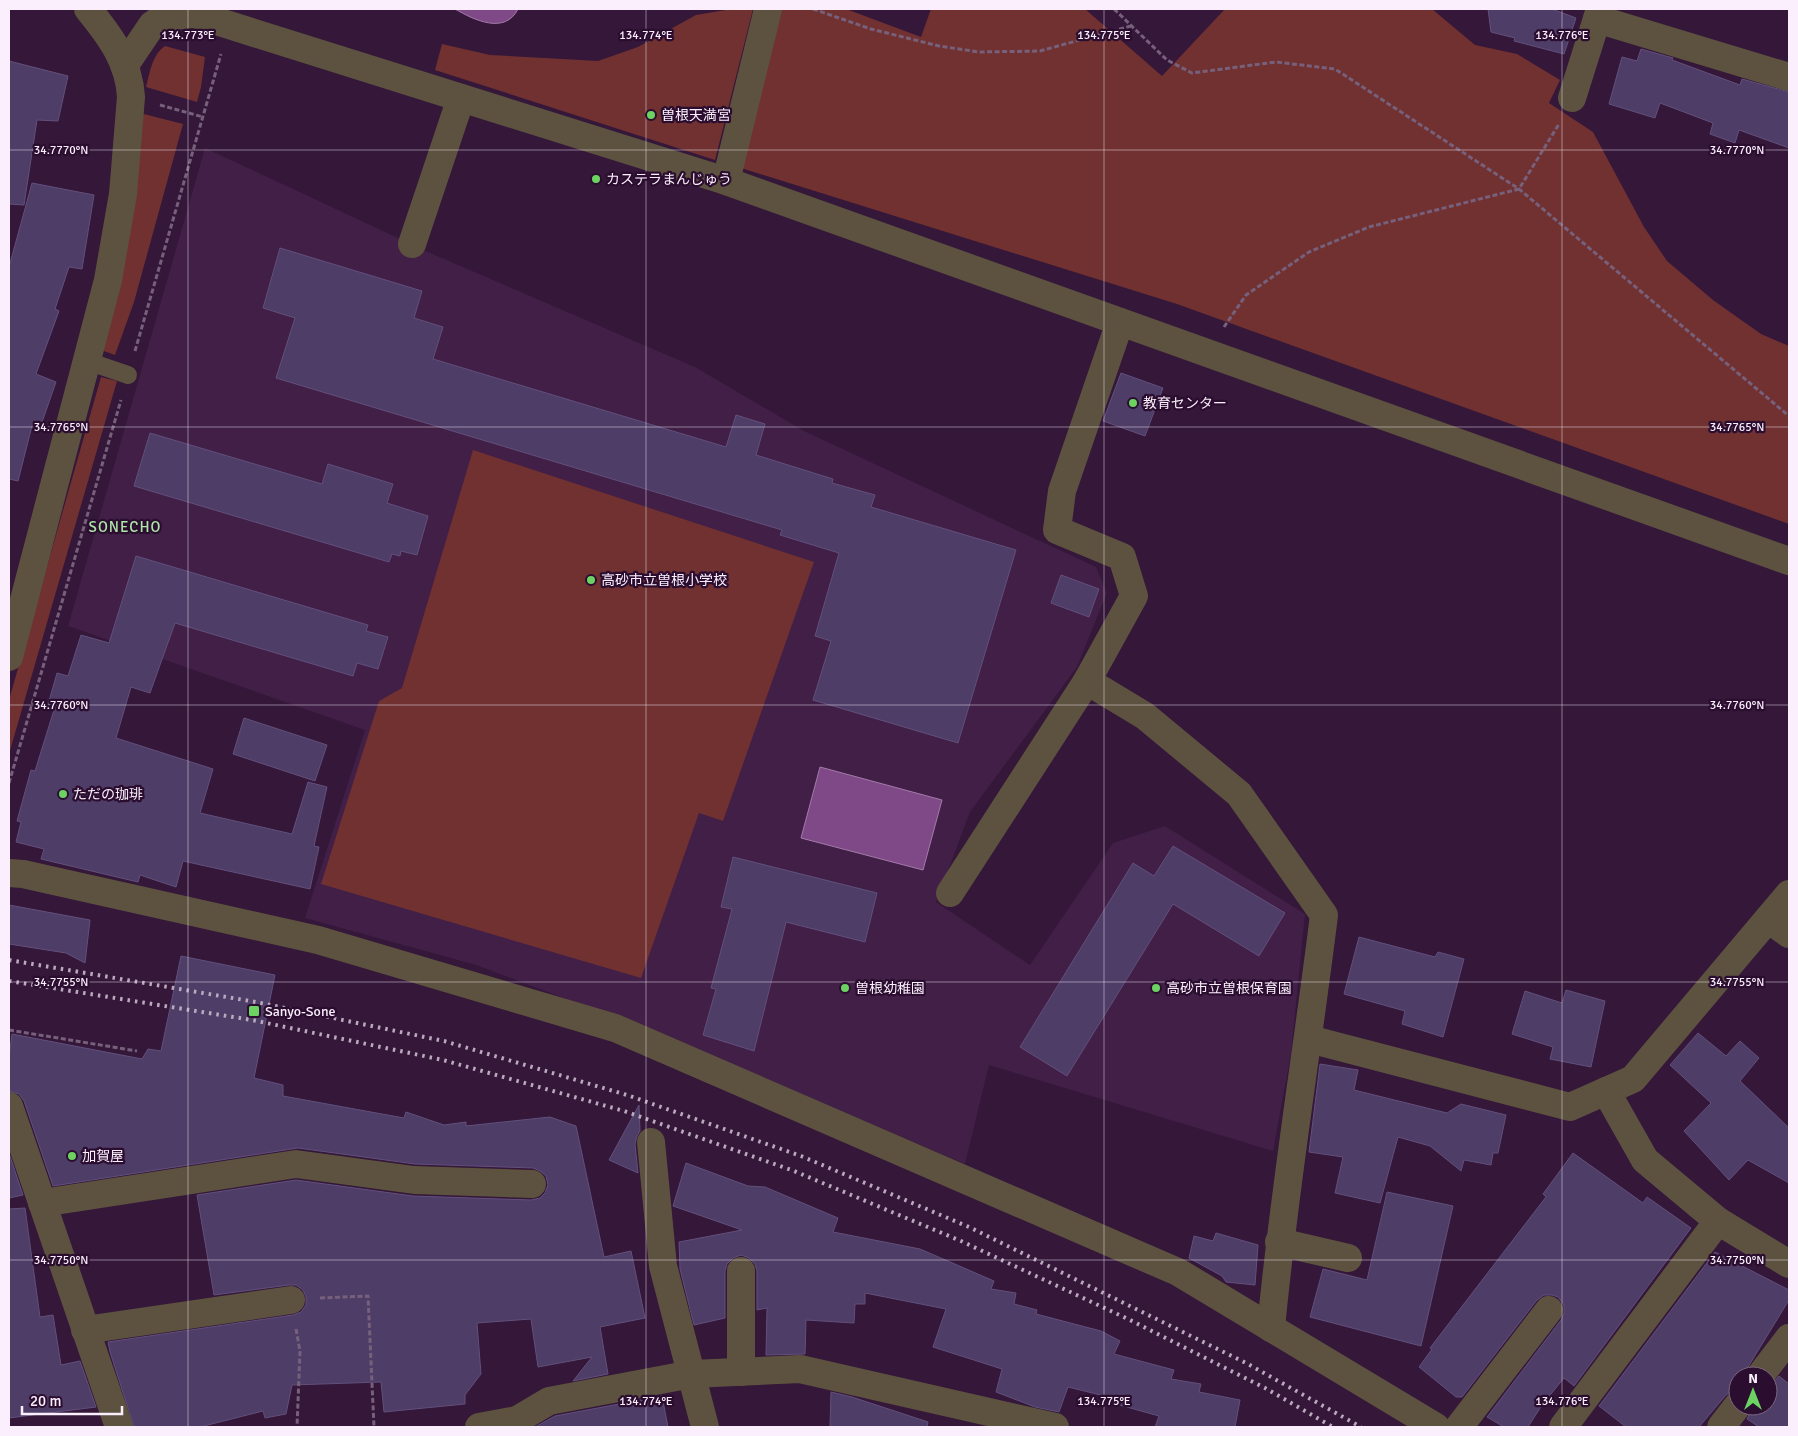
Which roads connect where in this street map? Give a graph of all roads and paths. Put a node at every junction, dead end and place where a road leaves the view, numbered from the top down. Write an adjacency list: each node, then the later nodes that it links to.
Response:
1 (88, 9): 9 (street)
2 (768, 9): 15 (street)
3 (813, 9): 8 (path)
4 (1114, 9): 8 (path)
5 (185, 11): 7 (street); 9 (street)
6 (1598, 14): 10 (street); 13 (street)
7 (229, 25): 12 (street); 14 (path)
8 (1131, 26): 16 (path)
9 (125, 65): 11 (street)
10 (1789, 77)
11 (131, 97): 14 (path); 20 (street)
12 (461, 98): 15 (street); 17 (street)
13 (1572, 98): 16 (path)
14 (203, 117): 21 (path)
15 (726, 181): 18 (street)
16 (1519, 189): 19 (path); 22 (path)
17 (412, 244)
18 (1120, 322): 19 (street); 25 (street)
19 (1206, 352): 23 (street)
20 (87, 361): 21 (lane); 24 (street)
21 (128, 375): 26 (path)
22 (1789, 416)
23 (1789, 560)
24 (9, 657)
25 (1087, 681): 28 (street); 32 (street)
26 (9, 783)
27 (9, 873): 46 (street)
28 (950, 893)
29 (1789, 894): 30 (street)
30 (1779, 927): 34 (street)
31 (9, 1030): 33 (path)
32 (1309, 1039): 34 (street); 40 (street)
33 (137, 1051)
34 (1606, 1091): 39 (street)
35 (9, 1106): 38 (street)
36 (650, 1142): 51 (street)
37 (532, 1184): 38 (street)
38 (42, 1203): 47 (street)
39 (1718, 1221): 42 (street); 61 (street)
40 (1279, 1242): 41 (street); 46 (street)
41 (1348, 1258)
42 (1789, 1264)
43 (741, 1271): 50 (street)
44 (292, 1300): 47 (street); 54 (path); 55 (path)
45 (1549, 1310): 60 (street)
46 (1271, 1328): 59 (street)
47 (85, 1330): 53 (street)
48 (1789, 1338): 49 (street)
49 (1768, 1366)
50 (741, 1372): 51 (street); 58 (street)
51 (692, 1374): 56 (street); 57 (street)
52 (1730, 1416): 62 (street)
53 (119, 1427)
54 (297, 1427)
55 (374, 1427)
56 (479, 1427)
57 (705, 1427)
58 (1056, 1427)
59 (1436, 1427)
60 (1459, 1427)
61 (1563, 1427)
62 (1721, 1427)

